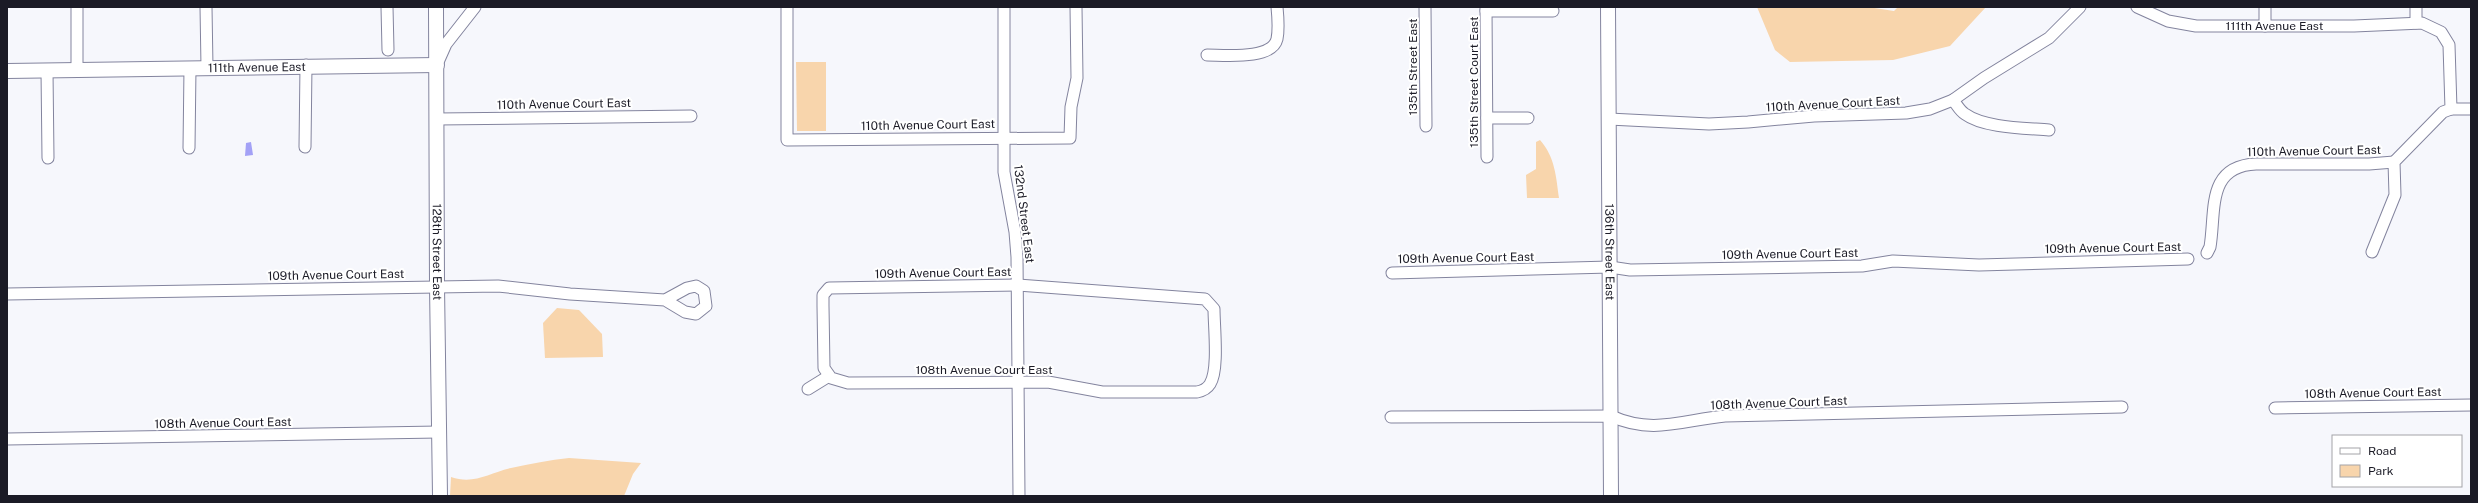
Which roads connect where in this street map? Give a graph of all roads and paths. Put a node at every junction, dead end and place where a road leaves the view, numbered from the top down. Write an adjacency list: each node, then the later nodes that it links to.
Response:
1 (76, 7): 26 (street)
2 (206, 7): 24 (street)
3 (387, 7): 20 (street)
4 (436, 7): 23 (street, 128th Street East)
5 (475, 7): 23 (street)
6 (787, 7): 39 (street, 110th Avenue Court East)
7 (1004, 7): 39 (street, 132nd Street East)
8 (1076, 7): 39 (street, 110th Avenue Court East)
9 (1277, 7): 21 (street)
10 (1425, 7): 37 (street, 135th Street East)
11 (1608, 7): 36 (street, 136th Street East)
12 (2080, 7): 29 (street, 110th Avenue Court East)
13 (2137, 7): 19 (street, 111th Avenue East)
14 (2265, 7): 19 (street)
15 (2416, 7): 18 (street)
16 (1486, 9): 17 (street); 33 (street, 135th Street Court East)
17 (1553, 11)
18 (2416, 23): 19 (street, 111th Avenue East); 30 (street, 111th Avenue East)
19 (2265, 26)
20 (388, 50)
21 (1208, 55)
22 (306, 65): 23 (street, 111th Avenue East); 24 (street, 111th Avenue East); 40 (street)
23 (437, 65): 35 (street, 128th Street East)
24 (207, 67): 25 (street, 111th Avenue East)
25 (190, 68): 26 (street, 111th Avenue East); 41 (street)
26 (77, 70): 28 (street, 111th Avenue East)
27 (7, 71): 28 (street, 111th Avenue East)
28 (47, 71): 43 (street)
29 (1953, 100): 36 (street, 110th Avenue Court East); 38 (street)
30 (2451, 109): 31 (street); 44 (street)
31 (2471, 109)
32 (691, 116): 35 (street, 110th Avenue Court East)
33 (1487, 118): 34 (street); 42 (street, 135th Street Court East)
34 (1528, 118)
35 (437, 119): 51 (street, 128th Street East)
36 (1609, 119): 48 (street, 136th Street East)
37 (1426, 126)
38 (2049, 130)
39 (1004, 137): 50 (street, 132nd Street East)
40 (305, 147)
41 (189, 148)
42 (1487, 157)
43 (48, 158)
44 (2394, 162): 45 (street); 46 (street, 110th Avenue Court East)
45 (2372, 252)
46 (2207, 253)
47 (2188, 259): 48 (street, 109th Avenue Court East)
48 (1610, 267): 49 (street, 109th Avenue Court East); 61 (street, 136th Street East)
49 (1392, 273)
50 (1018, 285): 54 (street, 109th Avenue Court East); 55 (street, 132nd Street East); 56 (street, 109th Avenue Court East)
51 (437, 286): 52 (street, 109th Avenue Court East); 53 (street, 109th Avenue Court East); 63 (street, 128th Street East)
52 (7, 294)
53 (665, 300)
54 (829, 376): 55 (street, 108th Avenue Court East); 57 (street)
55 (1018, 383): 56 (street, 108th Avenue Court East); 66 (street, 132nd Street East)
56 (1210, 385)
57 (808, 389)
58 (2471, 404): 60 (street, 108th Avenue Court East)
59 (2122, 407): 61 (street, 108th Avenue Court East)
60 (2275, 408)
61 (1611, 416): 62 (street, 108th Avenue Court East); 67 (street, 136th Street East)
62 (1392, 418)
63 (439, 432): 64 (street, 108th Avenue Court East); 65 (street, 128th Street East)
64 (7, 439)
65 (440, 496)
66 (1019, 496)
67 (1611, 496)

